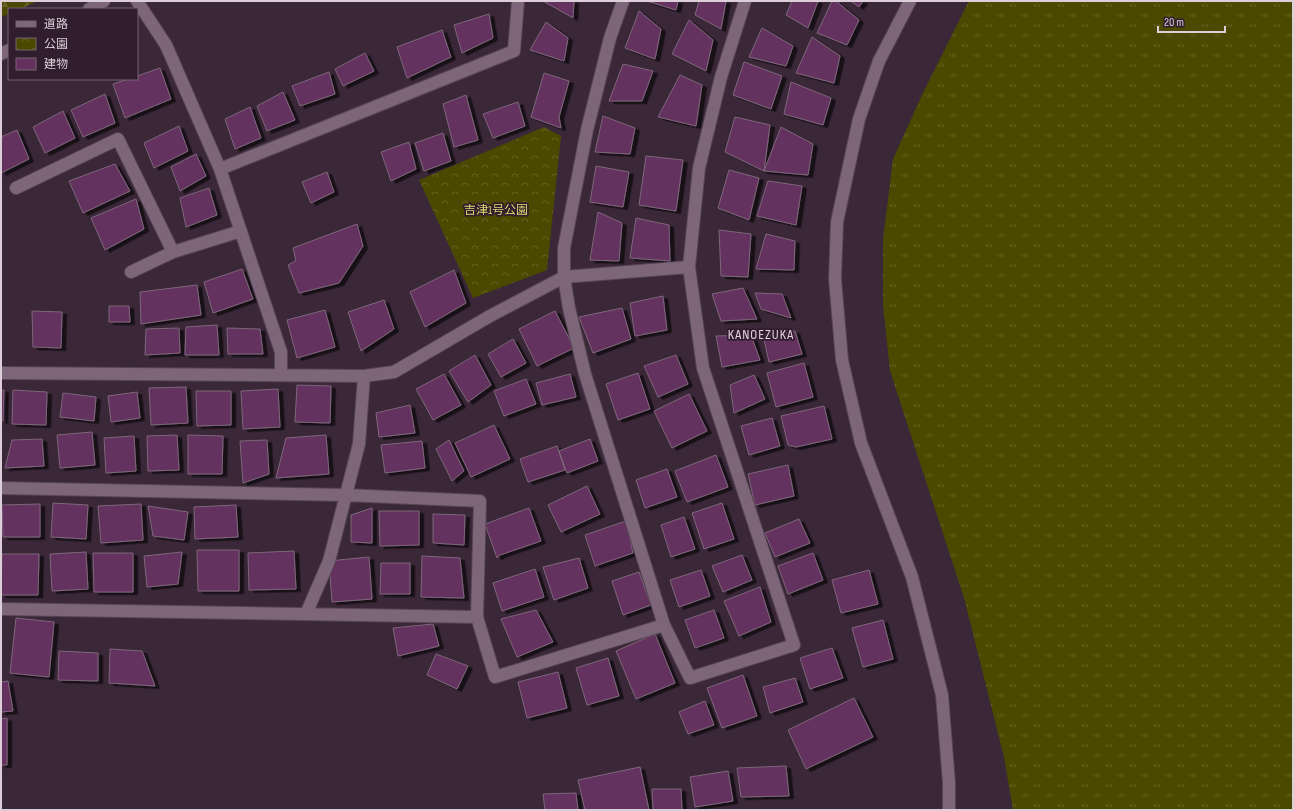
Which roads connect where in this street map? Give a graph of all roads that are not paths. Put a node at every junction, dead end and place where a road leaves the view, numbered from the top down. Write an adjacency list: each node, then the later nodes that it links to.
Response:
1 (104, 1): 7 (street)
2 (137, 1): 8 (street)
3 (518, 1): 8 (street)
4 (623, 1): 14 (street)
5 (745, 1): 12 (street)
6 (910, 1): 24 (street)
7 (91, 8)
8 (220, 169): 10 (street)
9 (16, 188): 11 (street)
10 (241, 231): 11 (street); 16 (street)
11 (173, 252): 13 (street)
12 (689, 267): 14 (street); 23 (street)
13 (131, 272)
14 (564, 277): 17 (street); 23 (street)
15 (1, 373): 16 (street)
16 (281, 374): 17 (street)
17 (364, 376): 19 (street)
18 (1, 488): 19 (street)
19 (345, 495): 21 (street); 22 (street)
20 (1, 609): 21 (street)
21 (306, 614): 22 (street)
22 (477, 617): 23 (street)
23 (664, 625)
24 (949, 810)

